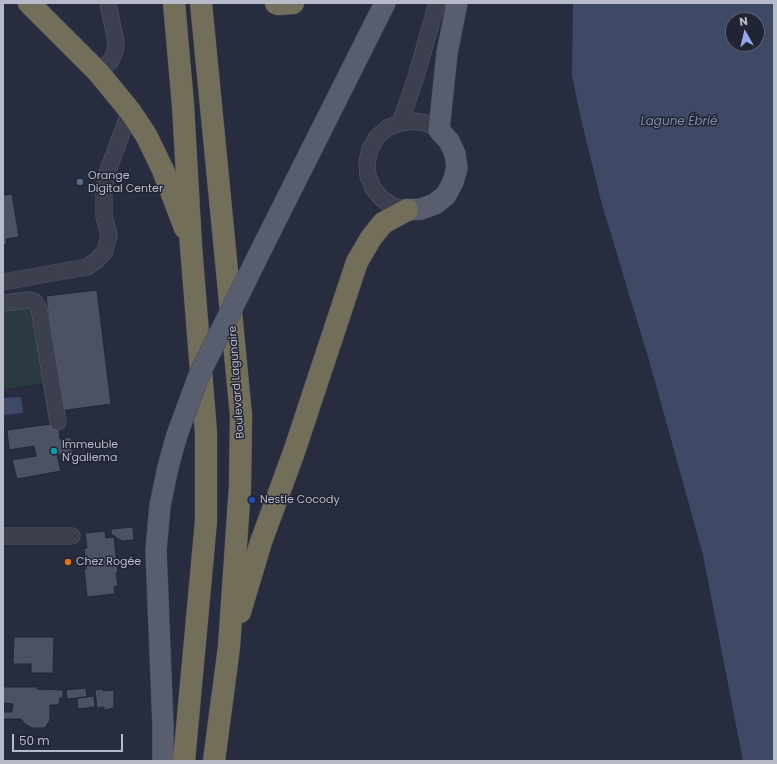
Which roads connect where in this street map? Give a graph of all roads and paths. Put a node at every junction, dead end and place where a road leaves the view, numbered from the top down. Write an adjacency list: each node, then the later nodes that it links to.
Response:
1 (108, 3): 10 (street)
2 (174, 3): 15 (highway)
3 (201, 3): 21 (highway, Boulevard Lagunaire)
4 (276, 3): 5 (highway)
5 (293, 3)
6 (385, 3): 22 (main road, bridge)
7 (436, 3): 12 (street)
8 (457, 3): 13 (main road)
9 (33, 7): 10 (highway)
10 (98, 72): 11 (highway)
11 (130, 111): 15 (highway); 16 (street)
12 (400, 123): 13 (street); 14 (street)
13 (439, 130): 14 (main road)
14 (407, 210): 21 (highway)
15 (192, 246): 23 (highway)
16 (3, 282)
17 (3, 303): 18 (street)
18 (58, 422)
19 (3, 536): 20 (street)
20 (72, 536)
21 (229, 647): 24 (highway, Boulevard Lagunaire)
22 (163, 761)
23 (184, 761)
24 (214, 761)

